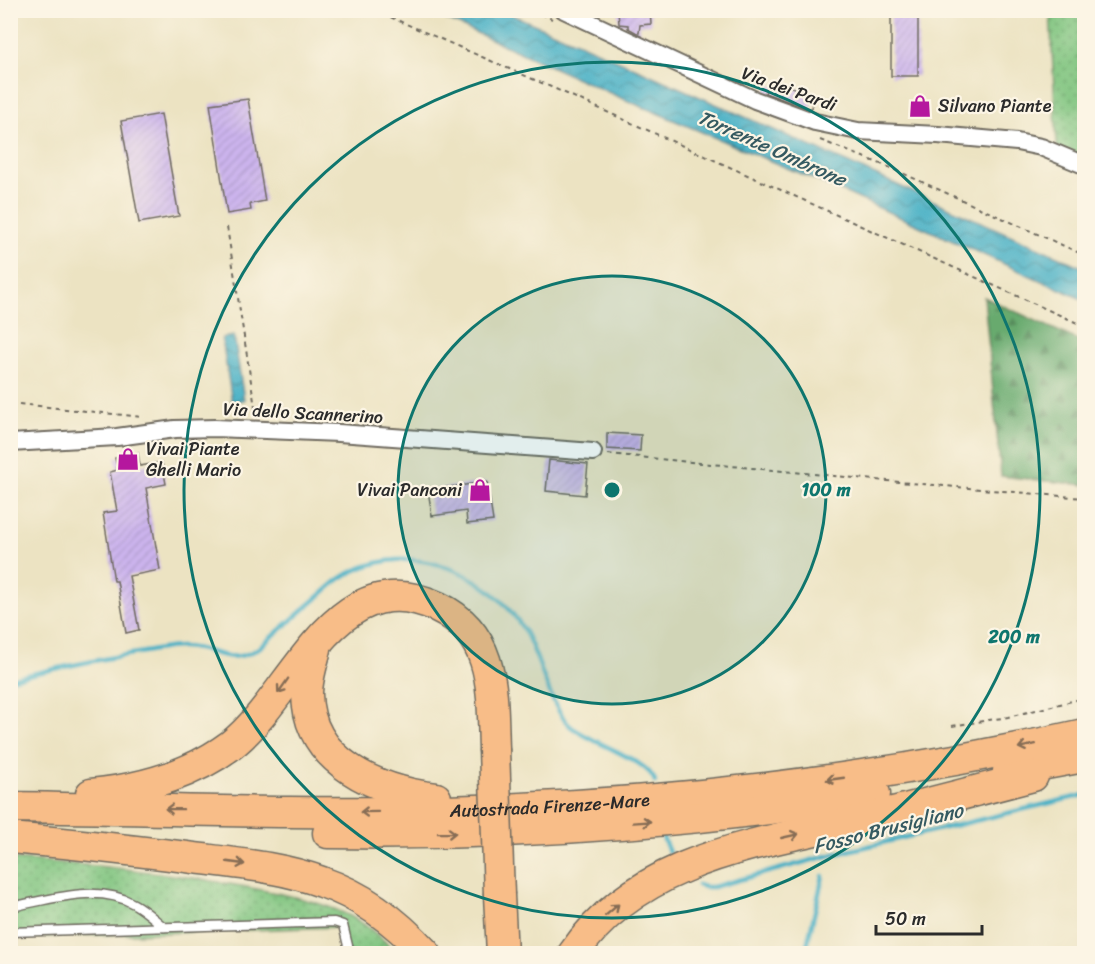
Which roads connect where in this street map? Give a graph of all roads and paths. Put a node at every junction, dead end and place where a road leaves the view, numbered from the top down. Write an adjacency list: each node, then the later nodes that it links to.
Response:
1 (374, 10): 5 (path)
2 (564, 10): 3 (street, Via dei Pardi)
3 (1084, 165)
4 (227, 227): 8 (path)
5 (1084, 326)
6 (10, 403): 7 (path)
7 (144, 418)
8 (258, 429): 9 (street, Via dello Scannerino); 10 (street, Via dello Scannerino)
9 (10, 443)
10 (593, 453): 11 (path)
11 (1084, 498)
12 (318, 640): 17 (highway, one-way to 17); 18 (highway); 27 (highway, bridge)
13 (1084, 698): 14 (path)
14 (952, 726)
15 (1084, 734): 18 (highway, Autostrada Firenze-Mare, one-way to 18)
16 (1084, 758): 20 (highway, Autostrada Firenze-Mare, one-way to 16); 28 (highway, one-way to 16)
17 (10, 798)
18 (547, 806): 19 (highway, Autostrada Firenze-Mare, one-way to 19)
19 (10, 807)
20 (10, 828)
21 (10, 838): 26 (highway, one-way to 26)
22 (10, 907): 23 (lane)
23 (164, 927): 24 (lane); 25 (lane)
24 (10, 932)
25 (350, 954)
26 (426, 954)
27 (502, 954)
28 (573, 954)

